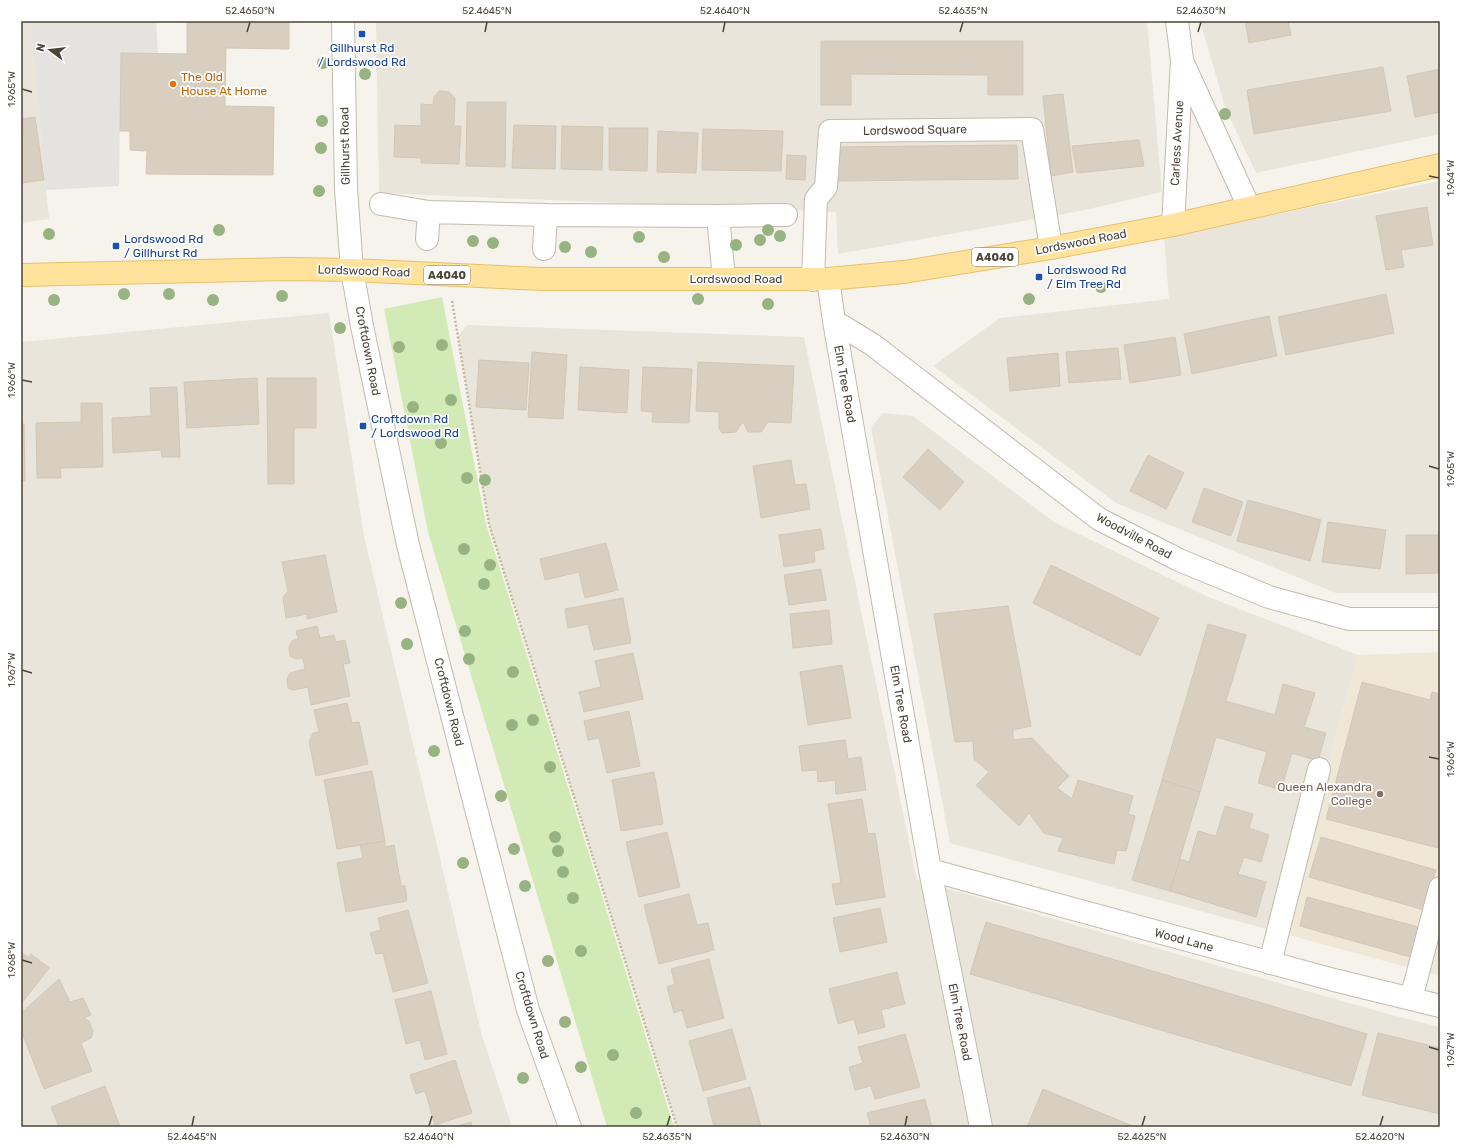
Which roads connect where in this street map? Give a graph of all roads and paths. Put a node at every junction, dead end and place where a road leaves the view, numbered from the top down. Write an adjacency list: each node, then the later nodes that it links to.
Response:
1 (342, 21): 15 (street, Gillhurst Road)
2 (1177, 21): 3 (street, Carless Avenue)
3 (1182, 60): 6 (street, Carless Avenue); 11 (street, Carless Avenue)
4 (1440, 165): 6 (main road, Lordswood Road / A4040)
5 (381, 204): 7 (street)
6 (1249, 207): 11 (main road, Lordswood Road / A4040)
7 (429, 212): 8 (street); 12 (street)
8 (546, 215): 10 (street); 14 (street)
9 (786, 215): 10 (street)
10 (718, 216): 18 (street)
11 (1173, 225): 13 (main road, Lordswood Road / A4040)
12 (427, 239)
13 (1052, 248): 19 (main road, Lordswood Road / A4040); 19 (street, Lordswood Square)
14 (544, 249)
15 (352, 270): 16 (main road, Lordswood Road / A4040); 17 (main road, Lordswood Road / A4040); 28 (street, Croftdown Road)
16 (21, 275)
17 (447, 275): 18 (main road, Lordswood Road / A4040); 29 (path)
18 (724, 279): 19 (main road, Lordswood Road / A4040)
19 (821, 279): 20 (street, Elm Tree Road)
20 (834, 321): 21 (street, Woodville Road); 23 (street, Elm Tree Road)
21 (1440, 619)
22 (1319, 769): 25 (street)
23 (930, 870): 25 (street, Wood Lane); 30 (street, Elm Tree Road)
24 (1440, 888): 26 (street)
25 (1270, 963): 26 (street, Wood Lane)
26 (1411, 999): 27 (street, Wood Lane)
27 (1440, 1006)
28 (570, 1127)
29 (678, 1127)
30 (980, 1127)

